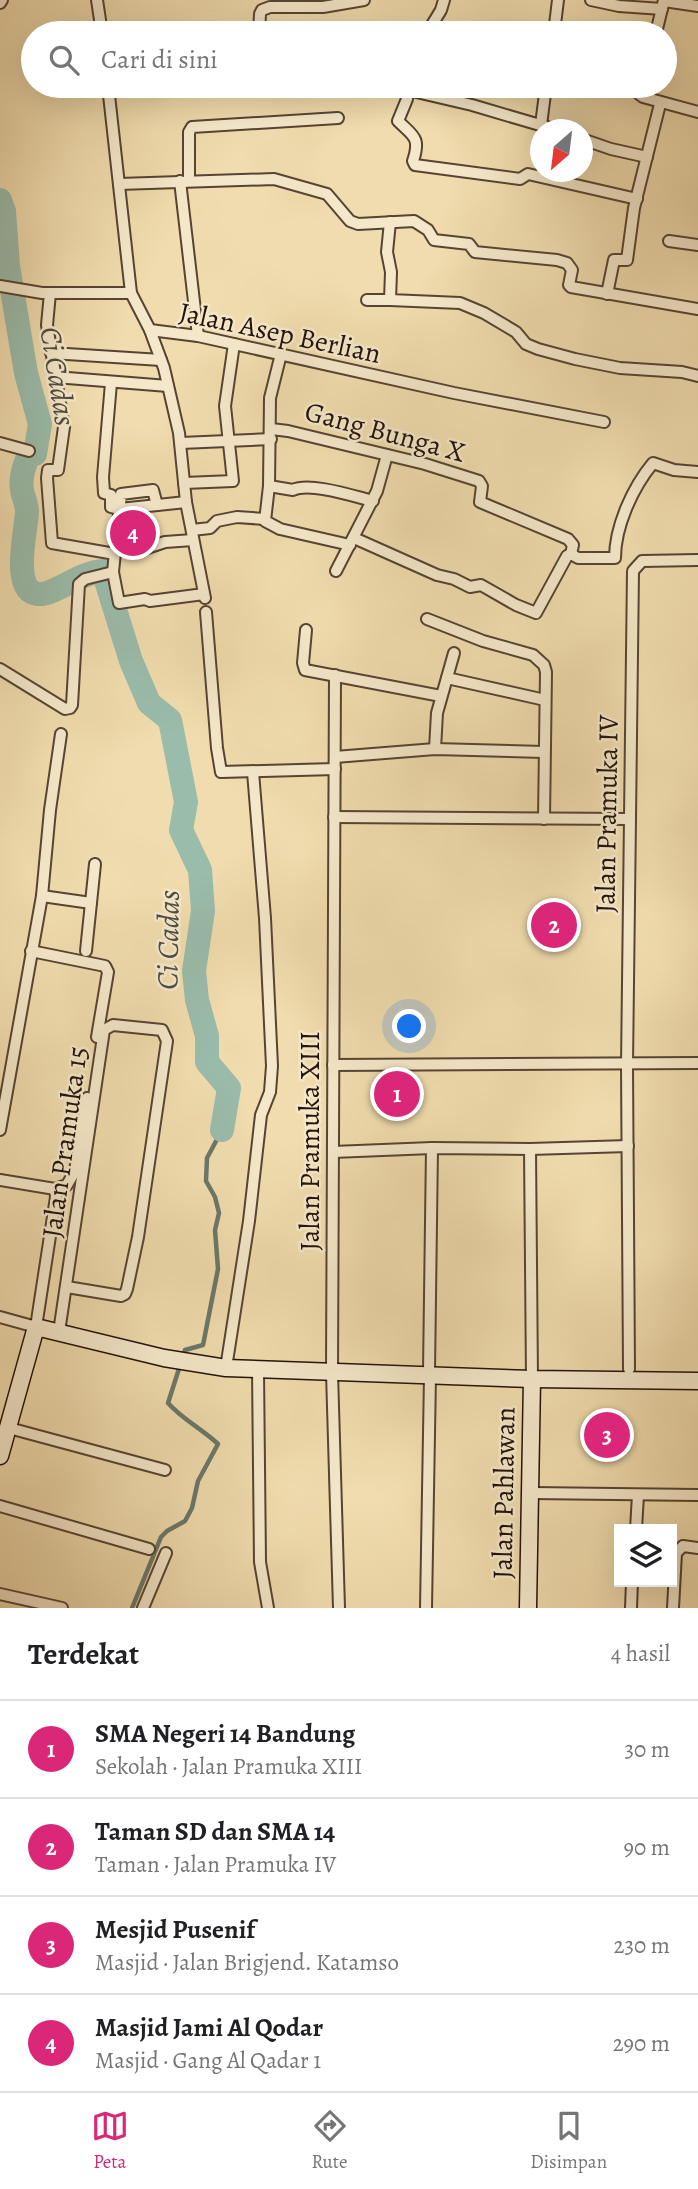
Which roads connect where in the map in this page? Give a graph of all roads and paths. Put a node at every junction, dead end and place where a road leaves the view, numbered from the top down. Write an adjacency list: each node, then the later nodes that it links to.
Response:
1 (97, 0): 9 (street)
2 (364, 0): 7 (street)
3 (444, 0): 11 (street)
4 (558, 0): 12 (street)
5 (591, 0): 6 (street)
6 (664, 3): 8 (street); 13 (street)
7 (270, 4): 10 (street)
8 (698, 6)
9 (100, 21)
10 (260, 21)
11 (434, 21)
12 (555, 21)
13 (659, 21)
14 (109, 98): 27 (street, Jalan Asep Berlian)
15 (407, 98): 28 (street)
16 (447, 98): 23 (street)
17 (544, 98): 22 (street)
18 (645, 98): 19 (street)
19 (660, 104): 20 (street); 25 (street)
20 (698, 112)
21 (338, 118): 26 (street)
22 (542, 119)
23 (530, 122)
24 (593, 143): 25 (street)
25 (647, 157): 28 (street)
26 (185, 181): 27 (street); 29 (street); 40 (street)
27 (119, 184): 34 (street, Jalan Asep Berlian)
28 (636, 199): 35 (street)
29 (390, 222): 35 (street); 37 (street)
30 (669, 242): 31 (street)
31 (698, 245)
32 (1, 286): 33 (street)
33 (50, 293): 34 (street); 42 (street)
34 (131, 293): 39 (street, Jalan Asep Berlian)
35 (607, 294): 38 (street)
36 (367, 300): 37 (street)
37 (390, 300): 45 (street)
38 (698, 309)
39 (150, 330): 40 (street, Jalan Asep Berlian); 44 (street)
40 (198, 336): 41 (street, Jalan Asep Berlian)
41 (234, 344): 43 (street, Jalan Asep Berlian); 51 (street)
42 (51, 353): 44 (street); 46 (street)
43 (281, 354): 49 (street, Jalan Asep Berlian); 50 (street)
44 (161, 360): 48 (street)
45 (698, 376)
46 (55, 377): 47 (street); 66 (street)
47 (111, 383): 48 (street); 62 (street)
48 (168, 386): 53 (street)
49 (604, 422)
50 (271, 434): 51 (street, Gang Bunga X); 55 (street, Gang Bunga X); 58 (street)
51 (228, 441): 53 (street, Gang Bunga X); 57 (street)
52 (0, 443): 54 (street)
53 (181, 443): 57 (street)
54 (29, 451)
55 (387, 455): 59 (street); 67 (street, Gang Bunga X)
56 (698, 472): 67 (street)
57 (184, 483): 60 (street)
58 (269, 486): 59 (street); 63 (street)
59 (373, 500): 65 (street)
60 (186, 502): 61 (street); 64 (street)
61 (157, 505): 62 (street); 62 (street)
62 (120, 509): 66 (street)
63 (265, 518): 64 (street); 65 (street)
64 (193, 535): 66 (street); 70 (street)
65 (352, 541): 67 (street); 69 (street)
66 (115, 552): 70 (street)
67 (571, 554)
68 (698, 560): 87 (street, Jalan Pramuka IV)
69 (336, 571)
70 (107, 574): 75 (street)
71 (205, 612): 84 (street)
72 (427, 619): 79 (street)
73 (306, 630): 76 (street)
74 (454, 653): 77 (street)
75 (0, 668)
76 (335, 675): 78 (street); 83 (street, Jalan Pramuka XIII)
77 (447, 678): 78 (street); 79 (street)
78 (441, 696): 81 (street)
79 (545, 699): 82 (street)
80 (61, 734): 89 (street)
81 (435, 749): 82 (street); 83 (street)
82 (544, 752): 86 (street)
83 (335, 763): 84 (street); 85 (street, Jalan Pramuka XIII)
84 (253, 772): 107 (street)
85 (334, 817): 86 (street); 94 (street, Jalan Pramuka XIII)
86 (544, 819): 87 (street)
87 (630, 819): 95 (street, Jalan Pramuka IV)
88 (95, 864): 90 (street)
89 (42, 896): 90 (street); 91 (street)
90 (91, 903): 92 (street)
91 (31, 951): 96 (street); 102 (street)
92 (86, 951)
93 (698, 1063): 95 (street)
94 (333, 1065): 95 (street); 100 (street, Jalan Pramuka XIII)
95 (627, 1065): 97 (street, Jalan Pramuka IV)
96 (0, 1130)
97 (628, 1146): 99 (street); 108 (street, Jalan Pramuka IV)
98 (432, 1148): 99 (street); 100 (street); 111 (street)
99 (530, 1149): 112 (street)
100 (333, 1152): 110 (street, Jalan Pramuka XIII)
101 (0, 1180): 102 (street)
102 (55, 1189): 105 (street)
103 (67, 1287): 103 (street, Jalan Pramuka 15); 106 (street, Jalan Pramuka 15)
104 (0, 1317): 105 (street)
105 (36, 1327): 106 (street); 114 (street)
106 (59, 1332): 107 (street)
107 (226, 1368): 109 (street)
108 (629, 1369)
109 (258, 1370): 110 (street); 129 (street)
110 (332, 1373): 111 (street); 130 (street, Jalan Pramuka XIII)
111 (430, 1374): 112 (street); 131 (street)
112 (532, 1379): 113 (street); 116 (street, Jalan Pahlawan)
113 (698, 1381)
114 (4, 1442): 115 (street)
115 (165, 1470)
116 (531, 1493): 117 (street); 132 (street, Jalan Pahlawan)
117 (638, 1495): 118 (street); 120 (street)
118 (698, 1495)
119 (0, 1506): 122 (street)
120 (636, 1524)
121 (698, 1548): 134 (street)
122 (149, 1549)
123 (166, 1553): 128 (street)
124 (632, 1587): 133 (street)
125 (0, 1594): 126 (street)
126 (25, 1604): 127 (street)
127 (62, 1608)
128 (143, 1608)
129 (268, 1608)
130 (339, 1608)
131 (426, 1608)
132 (528, 1608)
133 (631, 1608)
134 (673, 1608)

